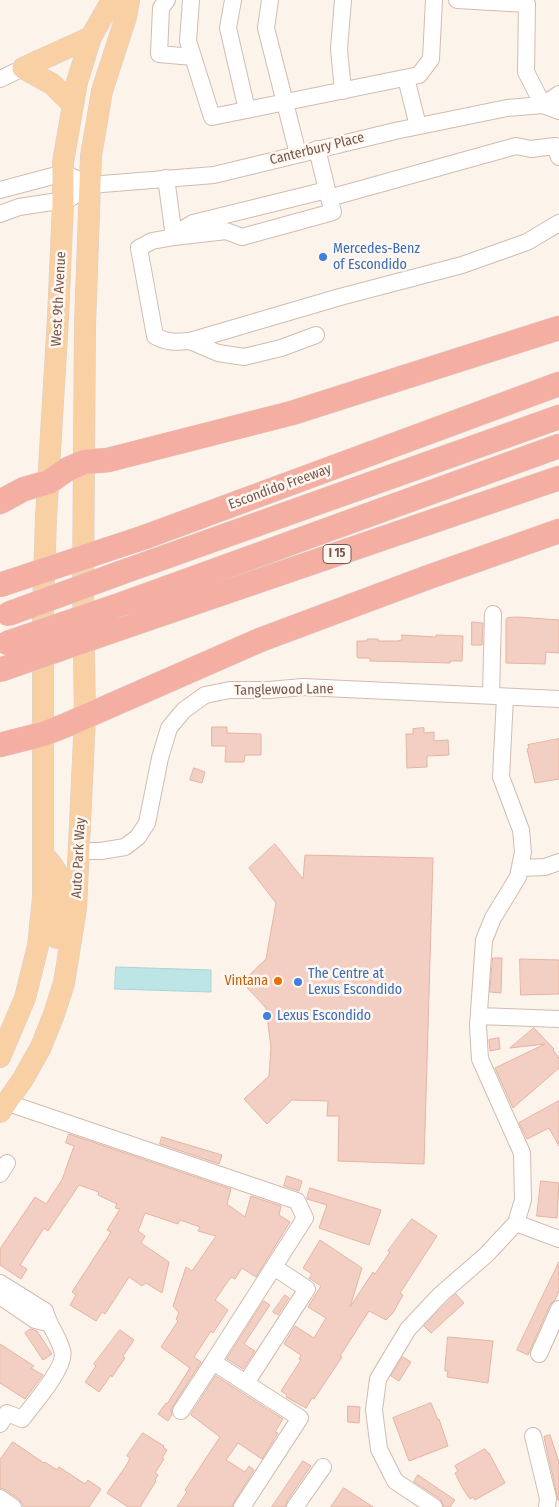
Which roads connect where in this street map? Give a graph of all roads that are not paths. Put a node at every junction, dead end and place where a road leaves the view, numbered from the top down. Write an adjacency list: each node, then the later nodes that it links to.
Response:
1 (112, 0): 10 (main road, West 9th Avenue)
2 (129, 0): 28 (main road, West 9th Avenue)
3 (167, 0): 11 (street)
4 (192, 0): 11 (street)
5 (233, 0): 20 (street)
6 (270, 0): 17 (street)
7 (343, 0): 15 (street)
8 (434, 0): 13 (street)
9 (457, 0): 19 (street)
10 (91, 37): 12 (main road); 18 (main road, West 9th Avenue)
11 (193, 57): 20 (street)
12 (23, 68): 14 (street); 18 (main road)
13 (406, 78): 15 (street); 22 (street)
14 (0, 79)
15 (343, 91): 17 (street)
16 (559, 94): 19 (street)
17 (286, 102): 20 (street); 24 (street)
18 (73, 105): 26 (main road, West 9th Avenue)
19 (543, 105): 21 (street); 22 (street, Canterbury Place)
20 (247, 110)
21 (559, 111)
22 (418, 126): 23 (street, Canterbury Place)
23 (317, 149): 24 (street, Canterbury Place); 30 (street)
24 (298, 154): 27 (street, Canterbury Place)
25 (559, 157): 30 (street)
26 (64, 173): 28 (street); 29 (street); 31 (main road, West 9th Avenue)
27 (166, 178): 28 (street, Canterbury Place); 34 (street)
28 (90, 185): 31 (street); 41 (main road, West 9th Avenue)
29 (0, 190)
30 (330, 200): 34 (street); 34 (street)
31 (63, 203): 32 (street); 43 (main road, West 9th Avenue)
32 (0, 214)
33 (559, 223): 37 (street)
34 (179, 237): 37 (street)
35 (559, 328): 41 (highway)
36 (316, 335): 37 (street)
37 (190, 341)
38 (559, 384): 46 (highway, Escondido Freeway, bridge)
39 (559, 417): 49 (highway, bridge)
40 (559, 446): 50 (highway, bridge)
41 (84, 462): 43 (highway); 47 (main road, West 9th Avenue)
42 (559, 478): 51 (highway, I 15, bridge)
43 (49, 482): 44 (highway); 55 (main road, West 9th Avenue)
44 (0, 502)
45 (559, 531): 54 (highway)
46 (0, 585)
47 (83, 586): 54 (main road, Auto Park Way)
48 (493, 614): 52 (street)
49 (4, 615)
50 (3, 644)
51 (0, 670)
52 (498, 696): 53 (street, Tanglewood Lane); 57 (street, Tanglewood Lane); 60 (street)
53 (559, 699)
54 (85, 717): 55 (highway); 57 (main road, Auto Park Way)
55 (43, 734): 56 (highway); 58 (main road)
56 (0, 745)
57 (79, 851): 61 (main road, Auto Park Way)
58 (44, 855): 61 (main road); 64 (main road)
59 (559, 862): 60 (street)
60 (520, 868): 62 (street)
61 (64, 983): 65 (main road, Auto Park Way)
62 (479, 1016): 63 (street); 66 (street)
63 (559, 1020)
64 (0, 1057)
65 (4, 1108): 68 (street)
66 (516, 1222): 67 (street); 84 (street)
67 (559, 1239)
68 (274, 1267): 74 (street); 75 (street)
69 (0, 1283): 72 (street)
70 (0, 1296): 72 (street)
71 (559, 1309): 73 (street)
72 (48, 1323): 77 (street)
73 (539, 1354)
74 (214, 1362): 75 (street); 76 (street)
75 (246, 1383): 82 (street)
76 (181, 1412)
77 (0, 1424)
78 (533, 1436): 85 (street)
79 (323, 1467): 83 (street)
80 (0, 1498): 81 (street)
81 (13, 1507)
82 (242, 1507)
83 (295, 1507)
84 (434, 1507)
85 (547, 1507)

